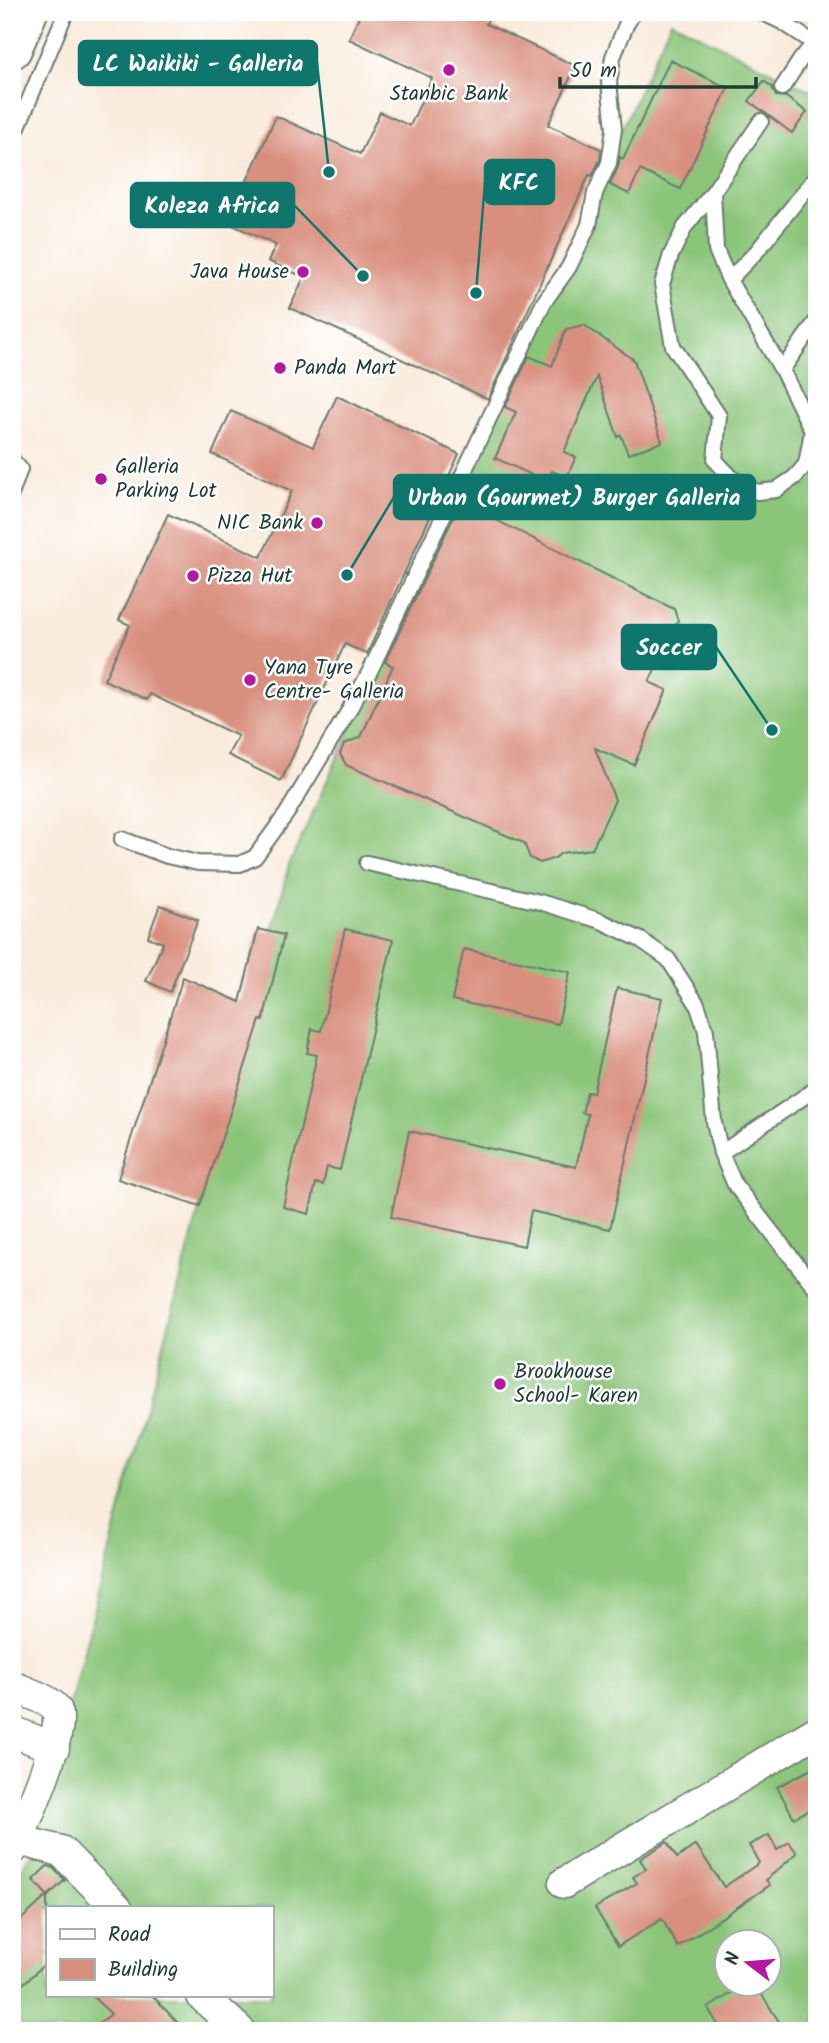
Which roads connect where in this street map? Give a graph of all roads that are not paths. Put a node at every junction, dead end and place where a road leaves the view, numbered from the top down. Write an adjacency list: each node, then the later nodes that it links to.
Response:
1 (28, 12): 6 (main road)
2 (66, 12): 9 (lane)
3 (634, 12): 17 (lane)
4 (761, 12): 5 (lane)
5 (815, 41): 7 (lane)
6 (12, 49)
7 (782, 88)
8 (761, 121): 11 (lane)
9 (12, 141)
10 (817, 179): 12 (lane)
11 (713, 192): 12 (lane); 14 (lane)
12 (729, 280): 14 (lane)
13 (817, 320): 14 (lane)
14 (782, 370)
15 (12, 460): 16 (lane)
16 (12, 492)
17 (122, 839)
18 (367, 863): 20 (lane)
19 (817, 1088): 20 (lane)
20 (721, 1153): 21 (lane)
21 (817, 1290)
22 (12, 1686): 25 (street)
23 (12, 1731): 25 (street)
24 (817, 1731): 27 (street)
25 (54, 1748): 26 (street)
26 (15, 1845): 28 (street)
27 (564, 1883)
28 (115, 1906)
29 (203, 1997): 30 (street)
30 (240, 2031)

